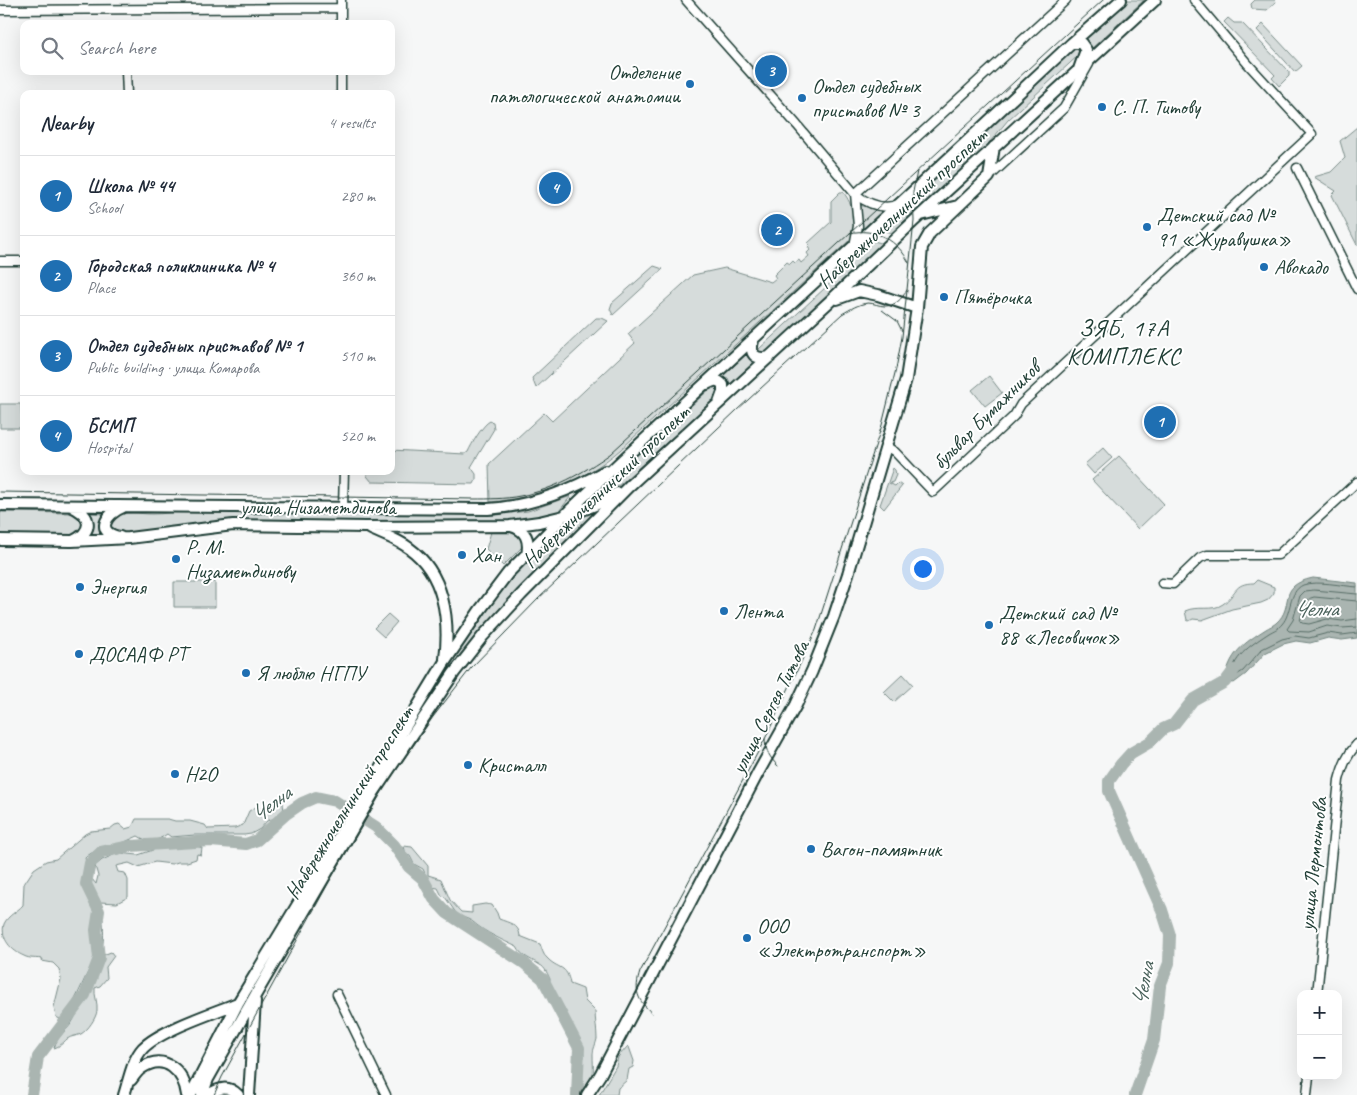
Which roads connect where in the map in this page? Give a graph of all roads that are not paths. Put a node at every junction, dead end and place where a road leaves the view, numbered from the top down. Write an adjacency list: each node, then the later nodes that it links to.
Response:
1 (686, 0): 19 (street)
2 (1066, 0): 19 (street)
3 (1121, 0): 9 (main road, Набережночелнинский проспект)
4 (1155, 0): 10 (main road, Набережночелнинский проспект)
5 (1194, 0): 33 (street, бульвар Бумажников)
6 (341, 4): 7 (street); 8 (street)
7 (0, 10)
8 (341, 20)
9 (1072, 43): 11 (main road); 20 (main road, Набережночелнинский проспект)
10 (1092, 60): 11 (main road, Набережночелнинский проспект); 18 (street)
11 (1077, 73): 16 (main road, Набережночелнинский проспект)
12 (126, 75): 14 (street)
13 (341, 75): 15 (street)
14 (126, 90)
15 (341, 90)
16 (994, 147): 18 (main road); 22 (main road, Набережночелнинский проспект)
17 (1297, 168): 26 (street)
18 (989, 177): 21 (main road, улица Сергея Титова)
19 (855, 194): 20 (street); 23 (street)
20 (901, 203): 23 (main road, Набережночелнинский проспект)
21 (958, 206): 22 (main road); 28 (main road, улица Сергея Титова)
22 (920, 215): 27 (main road, Набережночелнинский проспект)
23 (854, 246): 29 (main road, Набережночелнинский проспект)
24 (0, 261): 25 (street)
25 (20, 261)
26 (1357, 289)
27 (829, 302): 28 (main road); 30 (main road, Набережночелнинский проспект)
28 (917, 308): 33 (main road, улица Сергея Титова)
29 (754, 338): 30 (main road); 31 (main road, Набережночелнинский проспект)
30 (770, 357): 32 (main road, Набережночелнинский проспект)
31 (703, 386): 32 (main road); 34 (main road, Набережночелнинский проспект)
32 (718, 404): 37 (main road, Набережночелнинский проспект)
33 (886, 446): 68 (main road, улица Сергея Титова)
34 (619, 463): 41 (main road, улица Низаметдинова); 42 (main road, Набережночелнинский проспект)
35 (344, 475): 41 (street)
36 (1357, 482): 49 (street)
37 (629, 486): 42 (main road, улица Низаметдинова); 52 (main road, Набережночелнинский проспект)
38 (0, 505): 39 (main road, улица Низаметдинова)
39 (70, 506): 40 (main road, улица Низаметдинова); 47 (main road)
40 (126, 506): 41 (main road, улица Низаметдинова); 45 (main road)
41 (343, 507)
42 (565, 516): 43 (main road, улица Низаметдинова); 48 (main road, Набережночелнинский проспект)
43 (510, 526): 44 (main road, улица Низаметдинова); 48 (main road)
44 (365, 527): 45 (main road, улица Низаметдинова); 50 (main road)
45 (129, 538): 47 (main road, улица Низаметдинова)
46 (0, 540): 47 (main road, улица Низаметдинова)
47 (72, 541)
48 (526, 554): 50 (main road, Набережночелнинский проспект)
49 (1162, 582)
50 (444, 663): 52 (main road, Набережночелнинский проспект)
51 (1357, 744): 54 (street, улица Лермонтова)
52 (370, 790): 53 (main road, Набережночелнинский проспект)
53 (332, 856): 55 (main road, Набережночелнинский проспект); 57 (main road, Набережночелнинский проспект)
54 (1317, 990)
55 (256, 994): 63 (main road, Набережночелнинский проспект); 66 (main road)
56 (337, 994): 67 (street)
57 (238, 1003): 59 (main road); 62 (main road, Набережночелнинский проспект)
58 (1309, 1080): 69 (street)
59 (128, 1082): 60 (main road); 61 (main road)
60 (124, 1095)
61 (187, 1095)
62 (191, 1095)
63 (202, 1095)
64 (208, 1095): 65 (main road)
65 (238, 1095)
66 (248, 1095)
67 (386, 1095)
68 (586, 1095)
69 (1307, 1095)

